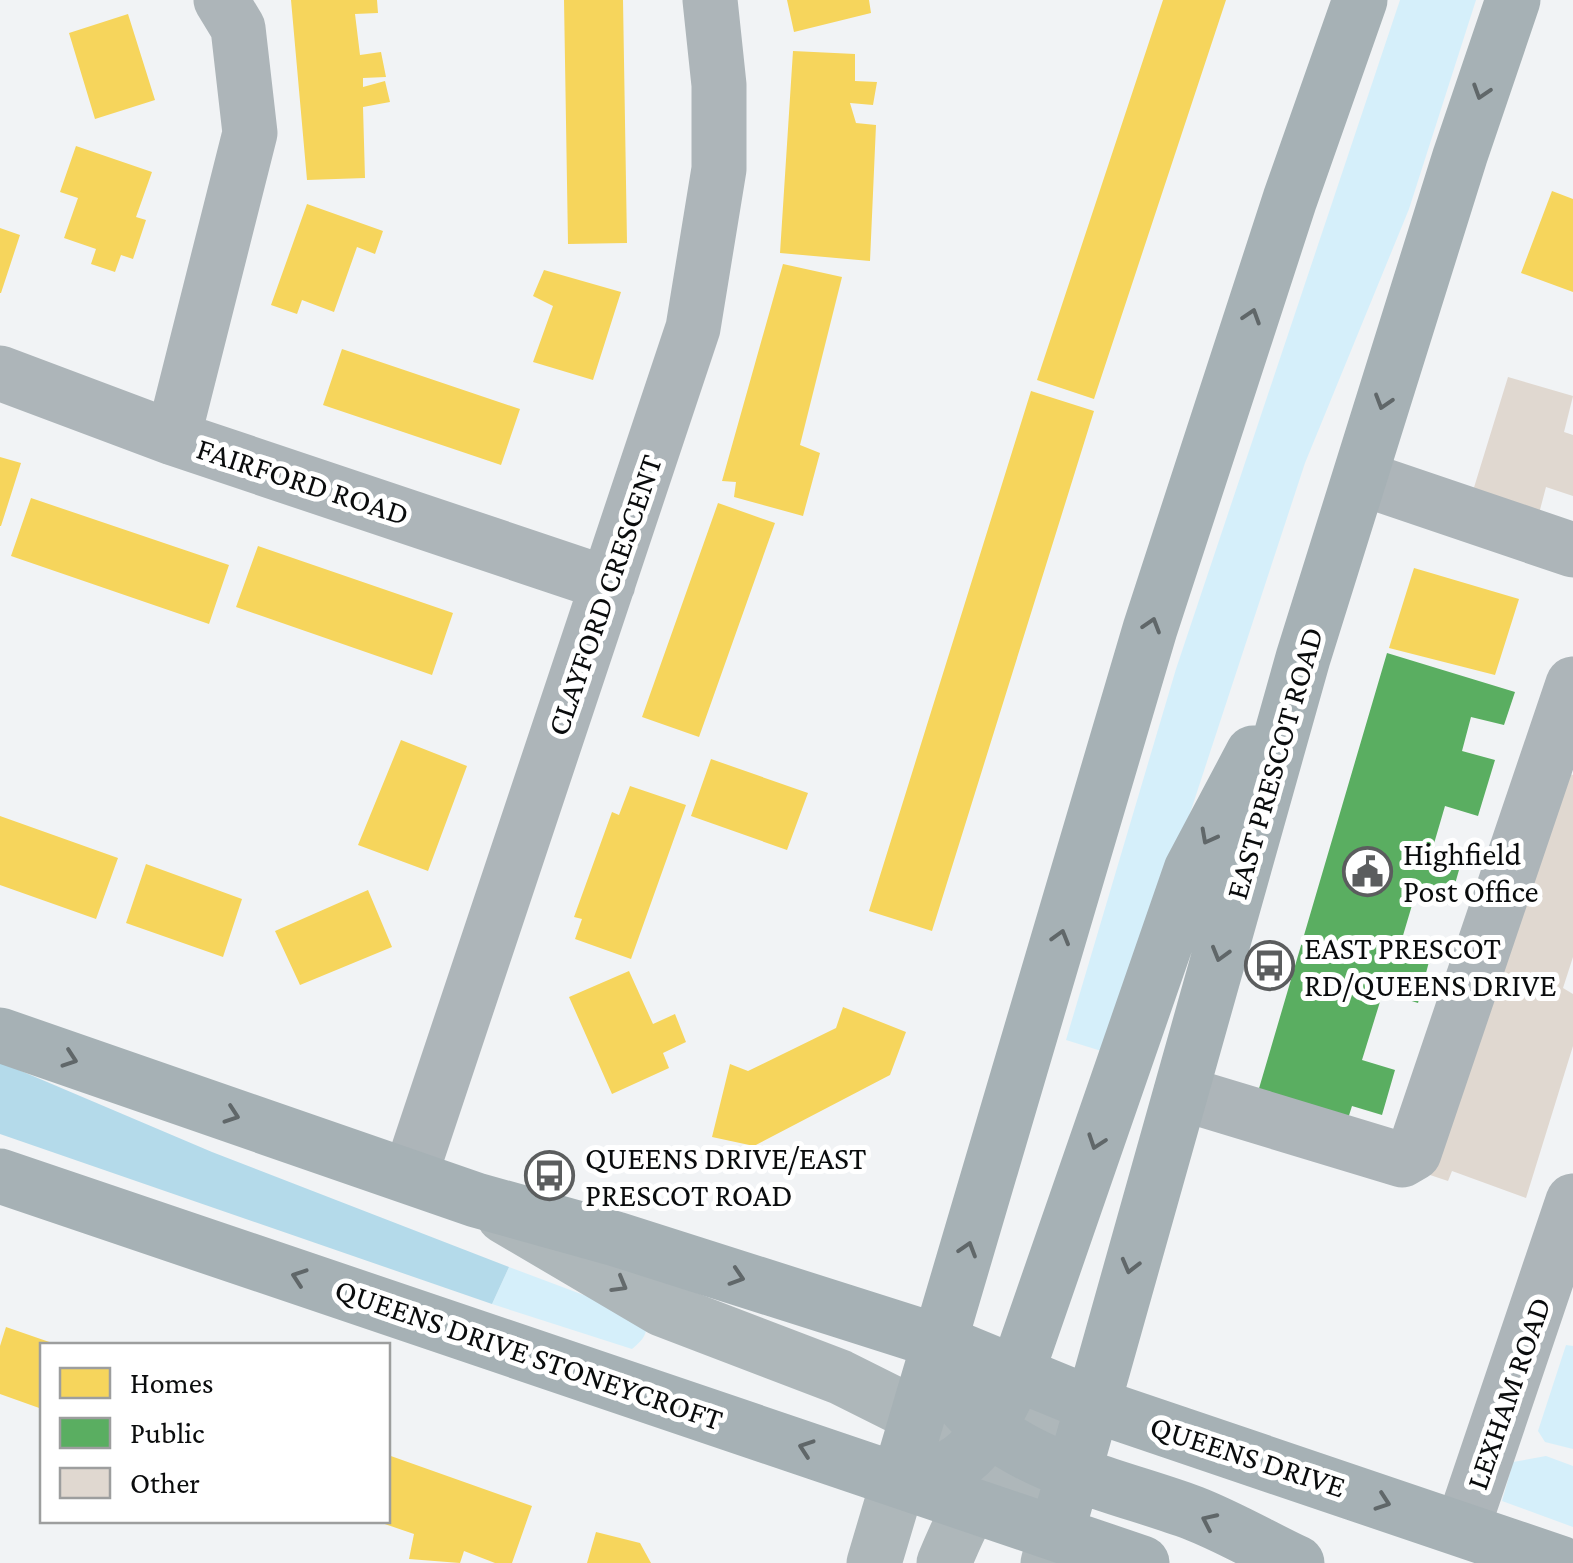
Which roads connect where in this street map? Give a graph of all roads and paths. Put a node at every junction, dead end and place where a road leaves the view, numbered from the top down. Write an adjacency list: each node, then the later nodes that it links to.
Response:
1 (221, 0): 6 (street)
2 (710, 0): 9 (street, CLAYFORD CRESCENT)
3 (1360, 0): 18 (highway, one-way to 3)
4 (1513, 0): 7 (highway, EAST PRESCOT ROAD, one-way to 7)
5 (0, 373): 6 (street, FAIRFORD ROAD)
6 (172, 438): 9 (street, FAIRFORD ROAD)
7 (1360, 478): 8 (street); 10 (highway, EAST PRESCOT ROAD)
8 (1573, 550)
9 (608, 584): 15 (street, CLAYFORD CRESCENT)
10 (1303, 658): 13 (highway, EAST PRESCOT ROAD, one-way to 13); 19 (highway, one-way to 19)
11 (1573, 684): 13 (street)
12 (0, 1035): 15 (highway, one-way to 15)
13 (1180, 1093): 20 (highway, EAST PRESCOT ROAD, one-way to 20)
14 (0, 1176): 24 (highway, QUEENS DRIVE STONEYCROFT, one-way to 14)
15 (410, 1176): 16 (highway)
16 (476, 1200): 18 (highway, one-way to 18); 21 (main road, one-way to 21)
17 (1573, 1201): 26 (street, LEXHAM ROAD)
18 (940, 1342): 19 (highway, QUEENS DRIVE); 21 (highway); 22 (highway)
19 (1016, 1375): 20 (highway, QUEENS DRIVE); 22 (highway)
20 (1091, 1404): 22 (main road); 23 (highway, EAST PRESCOT ROAD); 26 (highway, QUEENS DRIVE, one-way to 26)
21 (921, 1414): 22 (main road); 24 (highway)
22 (996, 1444): 23 (highway); 24 (highway); 25 (main road); 27 (main road)
23 (1074, 1472): 27 (highway, EAST PRESCOT ROAD); 31 (highway, one-way to 23)
24 (898, 1480): 25 (highway, QUEENS DRIVE STONEYCROFT); 28 (main road)
25 (971, 1504): 27 (highway, QUEENS DRIVE STONEYCROFT); 29 (main road)
26 (1462, 1529): 32 (highway, QUEENS DRIVE)
27 (1052, 1548): 30 (highway)
28 (874, 1563)
29 (944, 1563)
30 (1142, 1563)
31 (1297, 1563)
32 (1560, 1563)

